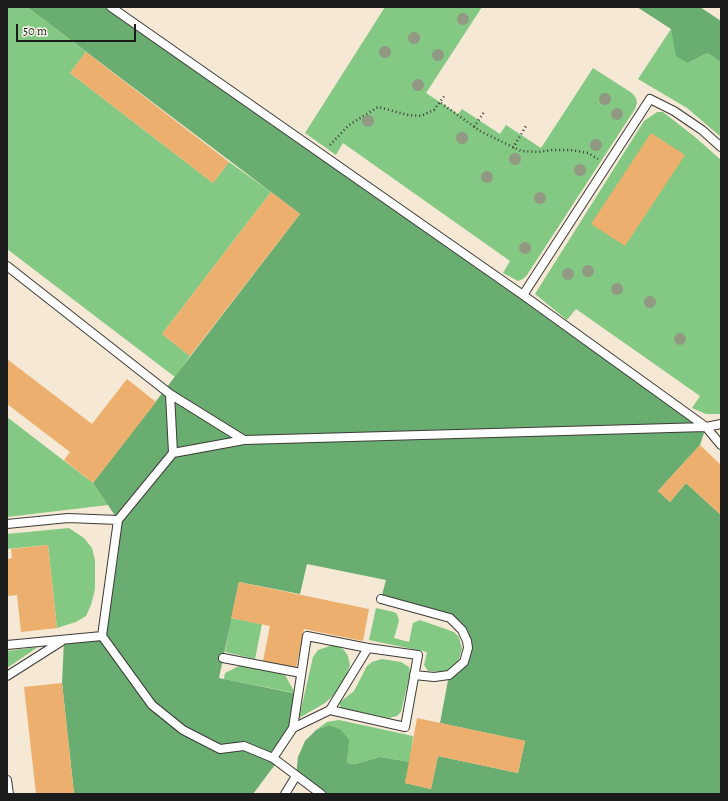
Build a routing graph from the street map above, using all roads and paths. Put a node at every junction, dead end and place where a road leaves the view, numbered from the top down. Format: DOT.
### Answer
graph roads {
  1 [pos="111,7"];
  2 [pos="445,95"];
  3 [pos="440,103"];
  4 [pos="484,112"];
  5 [pos="526,126"];
  6 [pos="474,127"];
  7 [pos="721,147"];
  8 [pos="513,148"];
  9 [pos="322,154"];
  10 [pos="607,165"];
  11 [pos="7,266"];
  12 [pos="523,295"];
  13 [pos="170,394"];
  14 [pos="721,424"];
  15 [pos="706,427"];
  16 [pos="244,440"];
  17 [pos="721,445"];
  18 [pos="173,453"];
  19 [pos="118,520"];
  20 [pos="7,524"];
  21 [pos="381,599"];
  22 [pos="102,636"];
  23 [pos="64,640"];
  24 [pos="7,646"];
  25 [pos="368,648"];
  26 [pos="223,658"];
  27 [pos="301,673"];
  28 [pos="414,675"];
  29 [pos="7,676"];
  30 [pos="330,710"];
  31 [pos="293,728"];
  32 [pos="273,758"];
  33 [pos="296,776"];
  34 [pos="7,780"];
  35 [pos="9,794"];
  36 [pos="284,794"];
  37 [pos="321,794"];
  1 -- 9 [label="lane"];
  2 -- 3 [label="path"];
  3 -- 6 [label="path"];
  3 -- 9 [label="path"];
  4 -- 6 [label="path"];
  5 -- 8 [label="path"];
  6 -- 8 [label="path"];
  7 -- 10 [label="lane"];
  8 -- 10 [label="path"];
  9 -- 12 [label="lane"];
  10 -- 12 [label="lane"];
  11 -- 13 [label="lane"];
  12 -- 15 [label="lane"];
  13 -- 16 [label="lane"];
  13 -- 18 [label="lane"];
  14 -- 15 [label="lane"];
  15 -- 16 [label="lane"];
  15 -- 17 [label="lane"];
  16 -- 18 [label="lane"];
  18 -- 19 [label="lane"];
  19 -- 20 [label="lane"];
  19 -- 22 [label="lane"];
  21 -- 28 [label="lane"];
  22 -- 23 [label="lane"];
  22 -- 32 [label="lane"];
  23 -- 24 [label="lane"];
  23 -- 29 [label="lane"];
  25 -- 27 [label="lane"];
  25 -- 28 [label="lane"];
  25 -- 30 [label="lane"];
  26 -- 27 [label="lane"];
  27 -- 31 [label="lane"];
  28 -- 30 [label="lane"];
  30 -- 31 [label="lane"];
  31 -- 32 [label="lane"];
  32 -- 33 [label="lane"];
  33 -- 36 [label="lane"];
  33 -- 37 [label="lane"];
  34 -- 35 [label="lane"];
}
